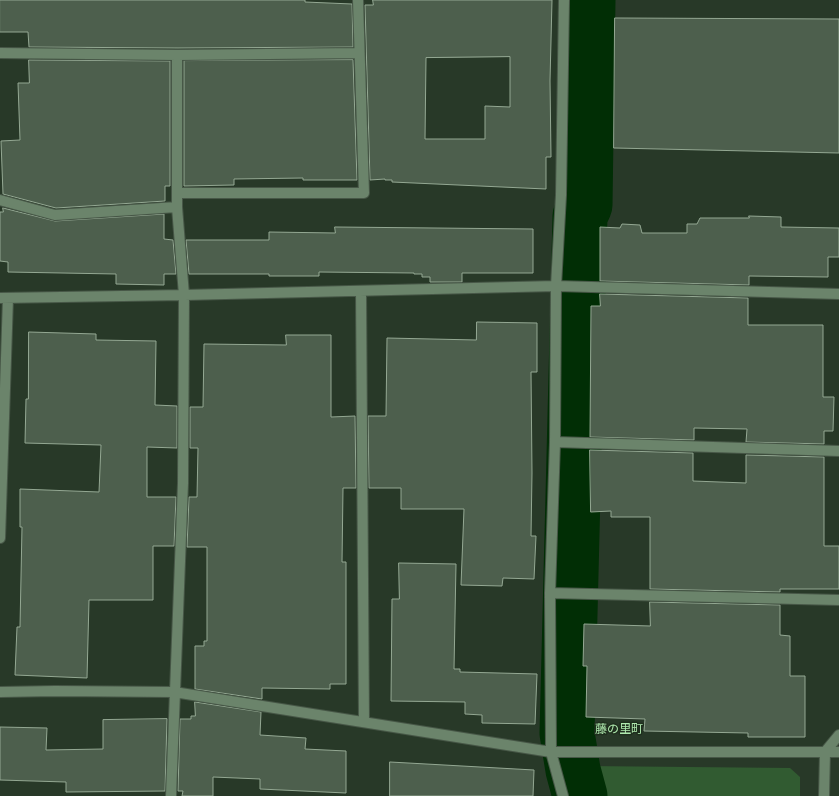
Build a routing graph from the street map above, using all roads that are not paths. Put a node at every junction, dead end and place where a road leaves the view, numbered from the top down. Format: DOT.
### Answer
graph roads {
  1 [pos="358,0"];
  2 [pos="564,0"];
  3 [pos="0,53"];
  4 [pos="359,53"];
  5 [pos="178,55"];
  6 [pos="177,193"];
  7 [pos="0,200"];
  8 [pos="177,206"];
  9 [pos="556,286"];
  10 [pos="361,291"];
  11 [pos="839,294"];
  12 [pos="184,295"];
  13 [pos="4,298"];
  14 [pos="559,442"];
  15 [pos="839,451"];
  16 [pos="0,538"];
  17 [pos="555,593"];
  18 [pos="839,600"];
  19 [pos="0,692"];
  20 [pos="174,692"];
  21 [pos="364,722"];
  22 [pos="839,735"];
  23 [pos="556,752"];
  24 [pos="825,752"];
  25 [pos="839,752"];
  26 [pos="171,796"];
  27 [pos="563,796"];
  28 [pos="824,796"];
  1 -- 4 [label="street"];
  2 -- 9 [label="street"];
  3 -- 5 [label="street"];
  4 -- 5 [label="street"];
  4 -- 6 [label="street"];
  5 -- 6 [label="street"];
  6 -- 8 [label="street"];
  7 -- 8 [label="street"];
  8 -- 12 [label="street"];
  9 -- 10 [label="street"];
  9 -- 11 [label="street"];
  9 -- 14 [label="street"];
  10 -- 12 [label="street"];
  10 -- 21 [label="street"];
  12 -- 13 [label="street"];
  12 -- 20 [label="street"];
  13 -- 16 [label="street"];
  14 -- 15 [label="street"];
  14 -- 17 [label="street"];
  17 -- 18 [label="street"];
  17 -- 23 [label="street"];
  19 -- 20 [label="street"];
  20 -- 21 [label="street"];
  20 -- 26 [label="street"];
  21 -- 23 [label="street"];
  22 -- 24 [label="street"];
  23 -- 24 [label="street"];
  23 -- 27 [label="street"];
  24 -- 25 [label="street"];
  24 -- 28 [label="street"];
}
